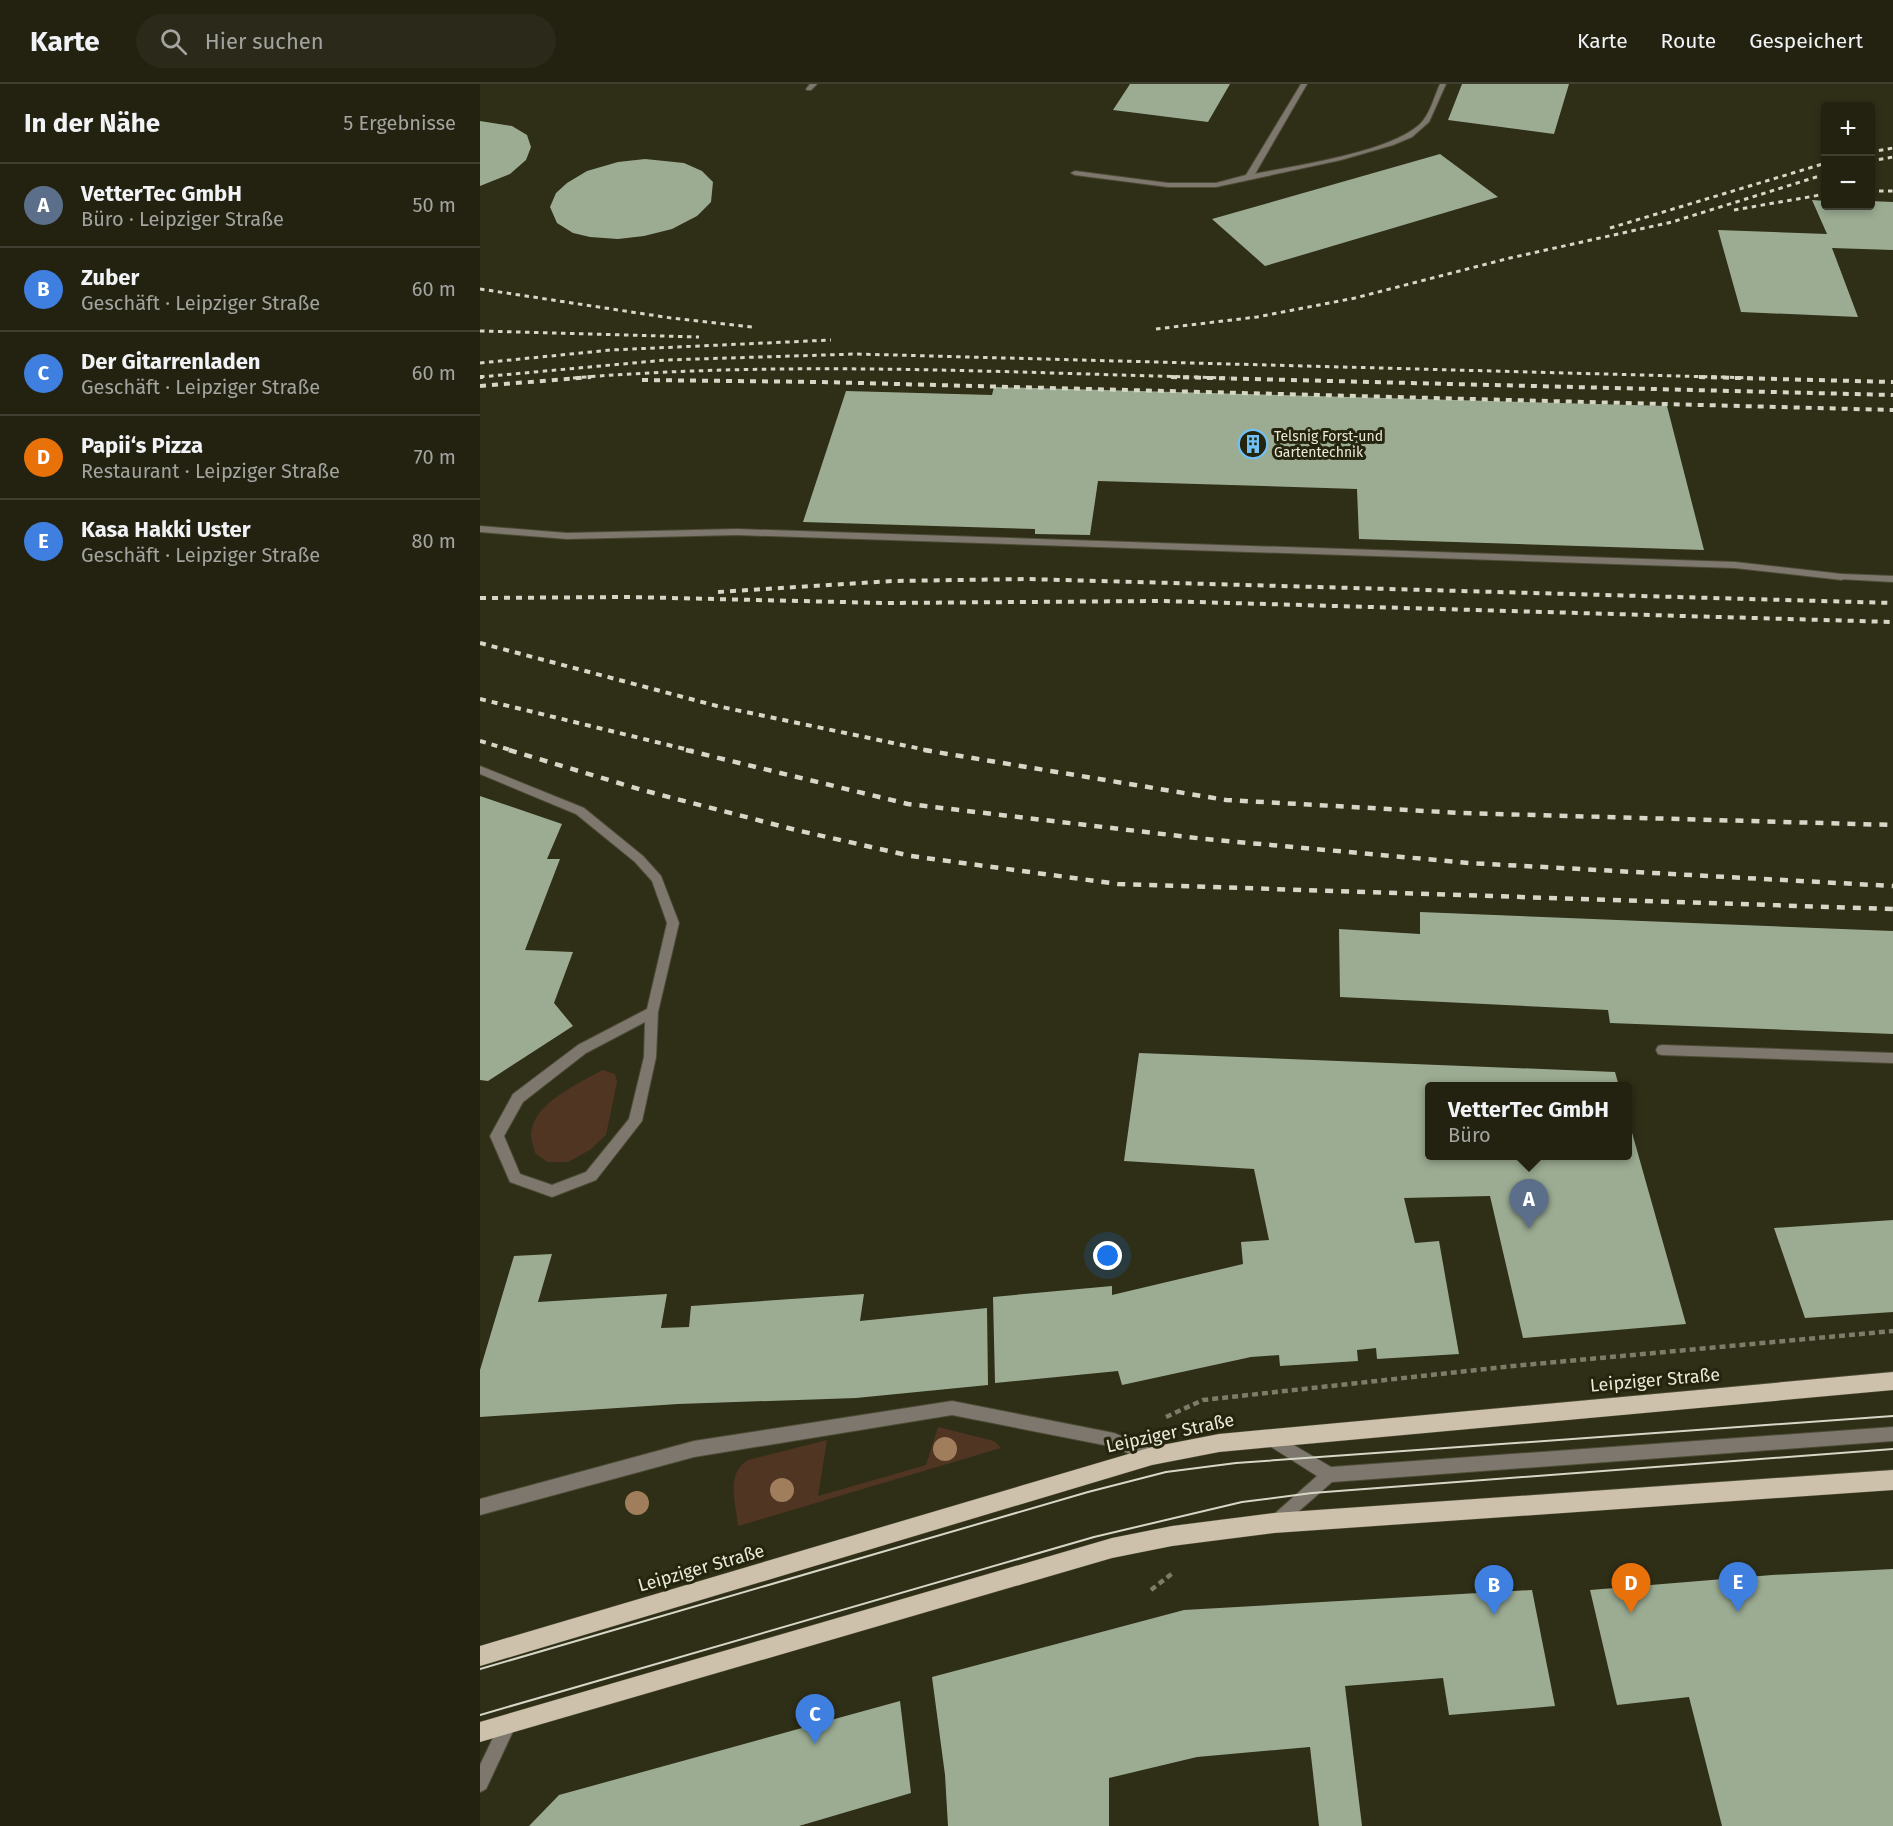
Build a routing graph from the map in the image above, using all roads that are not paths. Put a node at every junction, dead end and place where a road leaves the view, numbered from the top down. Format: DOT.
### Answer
graph roads {
  1 [pos="1304,84"];
  2 [pos="1443,84"];
  3 [pos="1075,173"];
  4 [pos="1249,177"];
  5 [pos="480,529"];
  6 [pos="1893,579"];
  7 [pos="480,770"];
  8 [pos="652,1012"];
  9 [pos="1662,1050"];
  10 [pos="1893,1058"];
  11 [pos="1893,1381"];
  12 [pos="1893,1434"];
  13 [pos="1269,1438"];
  14 [pos="1152,1456"];
  15 [pos="1329,1475"];
  16 [pos="1893,1480"];
  17 [pos="480,1507"];
  18 [pos="1274,1523"];
  19 [pos="480,1656"];
  20 [pos="508,1725"];
  21 [pos="480,1732"];
  22 [pos="480,1783"];
  1 -- 4 [label="street"];
  2 -- 4 [label="street"];
  3 -- 4 [label="street"];
  5 -- 6 [label="street"];
  7 -- 8 [label="street"];
  8 -- 8 [label="street"];
  9 -- 10 [label="street"];
  11 -- 13 [label="main road, Leipziger Straße"];
  12 -- 15 [label="street"];
  13 -- 14 [label="main road, Leipziger Straße"];
  13 -- 15 [label="street"];
  14 -- 17 [label="street"];
  14 -- 19 [label="main road, Leipziger Straße"];
  15 -- 18 [label="street"];
  16 -- 18 [label="main road"];
  18 -- 20 [label="main road"];
  20 -- 21 [label="main road"];
  20 -- 22 [label="street"];
}
